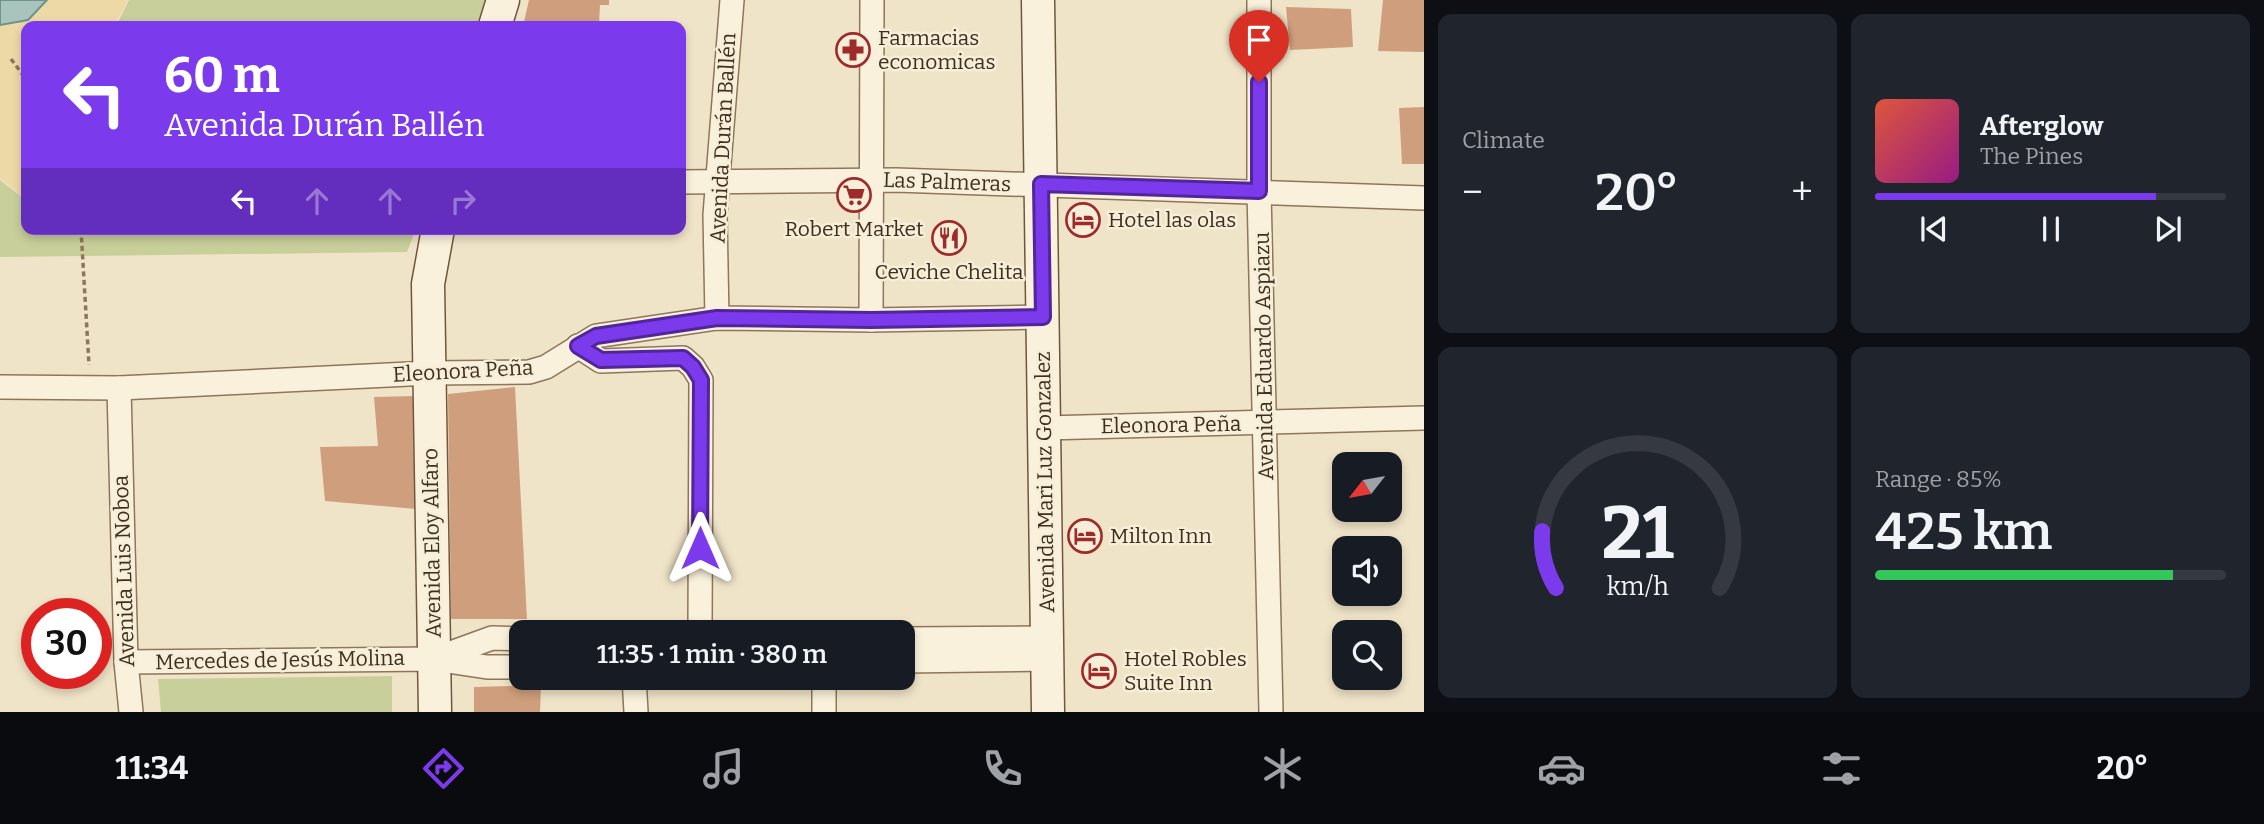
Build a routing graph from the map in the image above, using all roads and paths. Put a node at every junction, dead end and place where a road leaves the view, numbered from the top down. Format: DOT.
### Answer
graph roads {
  1 [pos="503,0"];
  2 [pos="732,0"];
  3 [pos="872,0"];
  4 [pos="1038,0"];
  5 [pos="1259,0"];
  6 [pos="497,21"];
  7 [pos="11,60"];
  8 [pos="21,73"];
  9 [pos="717,180"];
  10 [pos="872,180"];
  11 [pos="686,182"];
  12 [pos="1041,184"];
  13 [pos="1259,191"];
  14 [pos="1424,198"];
  15 [pos="81,235"];
  16 [pos="438,235"];
  17 [pos="1043,317"];
  18 [pos="717,318"];
  19 [pos="871,320"];
  20 [pos="578,346"];
  21 [pos="430,373"];
  22 [pos="0,387"];
  23 [pos="90,388"];
  24 [pos="119,388"];
  25 [pos="1424,418"];
  26 [pos="1266,423"];
  27 [pos="1045,428"];
  28 [pos="700,620"];
  29 [pos="509,639"];
  30 [pos="915,640"];
  31 [pos="1048,648"];
  32 [pos="434,659"];
  33 [pos="915,660"];
  34 [pos="126,662"];
  35 [pos="509,667"];
  36 [pos="635,690"];
  37 [pos="824,690"];
  38 [pos="131,712"];
  39 [pos="435,712"];
  40 [pos="636,712"];
  41 [pos="824,712"];
  42 [pos="1048,712"];
  43 [pos="1270,712"];
  1 -- 6 [label="main road"];
  2 -- 9 [label="street, Avenida Durán Ballén"];
  3 -- 10 [label="street"];
  4 -- 12 [label="main road, Avenida Mari Luz Gonzalez"];
  5 -- 13 [label="street, Avenida Eduardo Aspiazu"];
  7 -- 8 [label="path"];
  9 -- 10 [label="street, Las Palmeras"];
  9 -- 11 [label="street, Las Palmeras"];
  9 -- 18 [label="street, Avenida Durán Ballén"];
  10 -- 12 [label="street, Las Palmeras"];
  10 -- 19 [label="street"];
  12 -- 13 [label="street, Las Palmeras"];
  12 -- 17 [label="main road, Avenida Mari Luz Gonzalez"];
  13 -- 14 [label="street, Las Palmeras"];
  13 -- 26 [label="street, Avenida Eduardo Aspiazu"];
  15 -- 23 [label="path"];
  16 -- 21 [label="main road, Avenida Eloy Alfaro"];
  17 -- 19 [label="street, Eleonora Peña"];
  17 -- 27 [label="main road, Avenida Mari Luz Gonzalez"];
  18 -- 19 [label="street, Eleonora Peña"];
  18 -- 20 [label="street, Eleonora Peña"];
  20 -- 21 [label="street, Eleonora Peña"];
  20 -- 28 [label="street"];
  21 -- 24 [label="street, Eleonora Peña"];
  21 -- 32 [label="main road, Avenida Eloy Alfaro"];
  22 -- 23 [label="street, Eleonora Peña"];
  23 -- 24 [label="street, Eleonora Peña"];
  24 -- 34 [label="street, Avenida Luis Noboa"];
  25 -- 26 [label="street, Eleonora Peña"];
  26 -- 27 [label="street, Eleonora Peña"];
  26 -- 43 [label="street, Avenida Eduardo Aspiazu"];
  27 -- 31 [label="main road, Avenida Mari Luz Gonzalez"];
  29 -- 32 [label="street, Mercedes de Jesús Molina"];
  30 -- 31 [label="street"];
  31 -- 33 [label="street"];
  31 -- 42 [label="main road, Avenida Mari Luz Gonzalez"];
  32 -- 34 [label="street, Mercedes de Jesús Molina"];
  32 -- 35 [label="street, Mercedes de Jesús Molina"];
  32 -- 39 [label="main road, Avenida Eloy Alfaro"];
  34 -- 38 [label="street, Avenida Luis Noboa"];
  36 -- 40 [label="street"];
  37 -- 41 [label="street"];
}
